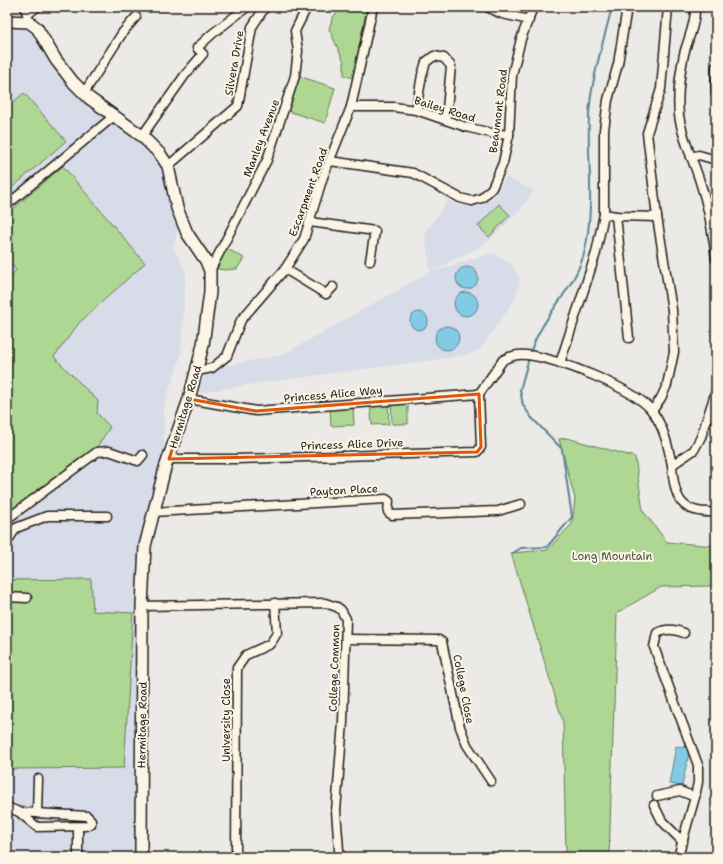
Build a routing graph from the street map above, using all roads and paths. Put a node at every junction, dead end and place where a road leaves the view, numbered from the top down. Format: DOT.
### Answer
graph roads {
  1 [pos="37,7"];
  2 [pos="247,7"];
  3 [pos="265,7"];
  4 [pos="308,7"];
  5 [pos="373,7"];
  6 [pos="488,7"];
  7 [pos="533,7"];
  8 [pos="627,7"];
  9 [pos="668,7"];
  10 [pos="696,7"];
  11 [pos="28,14"];
  12 [pos="136,17"];
  13 [pos="529,20"];
  14 [pos="7,21"];
  15 [pos="716,67"];
  16 [pos="84,93"];
  17 [pos="716,94"];
  18 [pos="351,107"];
  19 [pos="416,110"];
  20 [pos="114,116"];
  21 [pos="446,120"];
  22 [pos="509,135"];
  23 [pos="142,136"];
  24 [pos="691,157"];
  25 [pos="716,160"];
  26 [pos="330,161"];
  27 [pos="168,166"];
  28 [pos="7,205"];
  29 [pos="604,214"];
  30 [pos="616,216"];
  31 [pos="657,217"];
  32 [pos="310,222"];
  33 [pos="716,259"];
  34 [pos="370,261"];
  35 [pos="285,269"];
  36 [pos="210,271"];
  37 [pos="333,287"];
  38 [pos="629,338"];
  39 [pos="560,363"];
  40 [pos="197,370"];
  41 [pos="716,391"];
  42 [pos="479,394"];
  43 [pos="189,399"];
  44 [pos="652,411"];
  45 [pos="143,454"];
  46 [pos="169,459"];
  47 [pos="672,465"];
  48 [pos="522,504"];
  49 [pos="153,512"];
  50 [pos="716,512"];
  51 [pos="107,516"];
  52 [pos="7,519"];
  53 [pos="7,542"];
  54 [pos="7,597"];
  55 [pos="27,598"];
  56 [pos="275,603"];
  57 [pos="142,606"];
  58 [pos="684,634"];
  59 [pos="346,639"];
  60 [pos="38,779"];
  61 [pos="492,781"];
  62 [pos="657,796"];
  63 [pos="695,797"];
  64 [pos="654,805"];
  65 [pos="7,807"];
  66 [pos="19,812"];
  67 [pos="37,813"];
  68 [pos="78,827"];
  69 [pos="683,842"];
  70 [pos="78,857"];
  71 [pos="140,857"];
  72 [pos="236,857"];
  73 [pos="341,857"];
  74 [pos="678,857"];
  1 -- 11 [label="street"];
  2 -- 23 [label="street"];
  3 -- 27 [label="street, Silvera Drive"];
  4 -- 36 [label="street, Manley Avenue"];
  5 -- 18 [label="street, Escarpment Road"];
  6 -- 13 [label="street"];
  7 -- 13 [label="street, Beaumont Road"];
  8 -- 29 [label="street"];
  9 -- 31 [label="street"];
  10 -- 24 [label="street"];
  11 -- 14 [label="street"];
  11 -- 16 [label="street, Hermitage Road"];
  12 -- 16 [label="street"];
  13 -- 22 [label="street, Beaumont Road"];
  15 -- 17 [label="street"];
  16 -- 20 [label="street, Hermitage Road"];
  18 -- 19 [label="street, Bailey Road"];
  18 -- 26 [label="street, Escarpment Road"];
  19 -- 21 [label="street, Bailey Road"];
  19 -- 21 [label="street"];
  20 -- 23 [label="street, Hermitage Road"];
  20 -- 28 [label="street"];
  21 -- 22 [label="street, Bailey Road"];
  22 -- 26 [label="street, Beaumont Road"];
  23 -- 27 [label="street, Hermitage Road"];
  24 -- 25 [label="street"];
  24 -- 33 [label="street"];
  26 -- 32 [label="street, Escarpment Road"];
  27 -- 36 [label="street, Hermitage Road"];
  29 -- 30 [label="street"];
  29 -- 39 [label="street"];
  30 -- 31 [label="street"];
  30 -- 38 [label="street"];
  31 -- 44 [label="street"];
  32 -- 34 [label="street"];
  32 -- 35 [label="street, Escarpment Road"];
  35 -- 37 [label="street"];
  35 -- 40 [label="street, Escarpment Road"];
  36 -- 40 [label="street, Hermitage Road"];
  39 -- 42 [label="street"];
  39 -- 44 [label="street"];
  40 -- 43 [label="street, Hermitage Road"];
  41 -- 47 [label="street"];
  42 -- 43 [label="street, Princess Alice Way"];
  42 -- 46 [label="street, Princess Alice Drive"];
  43 -- 46 [label="street, Hermitage Road"];
  44 -- 47 [label="street"];
  45 -- 52 [label="street"];
  46 -- 49 [label="street, Hermitage Road"];
  47 -- 50 [label="street"];
  48 -- 49 [label="street, Payton Place"];
  49 -- 57 [label="street, Hermitage Road"];
  51 -- 53 [label="street"];
  54 -- 55 [label="street"];
  56 -- 57 [label="street, College Common"];
  56 -- 59 [label="street, College Common"];
  56 -- 72 [label="street, University Close"];
  57 -- 71 [label="street, Hermitage Road"];
  58 -- 63 [label="street"];
  59 -- 61 [label="street, College Close"];
  59 -- 73 [label="street, College Common"];
  60 -- 67 [label="street"];
  62 -- 63 [label="street"];
  63 -- 69 [label="street"];
  64 -- 69 [label="street"];
  65 -- 66 [label="street"];
  66 -- 67 [label="street"];
  66 -- 68 [label="street"];
  67 -- 68 [label="street"];
  68 -- 70 [label="street"];
  69 -- 74 [label="street"];
}
